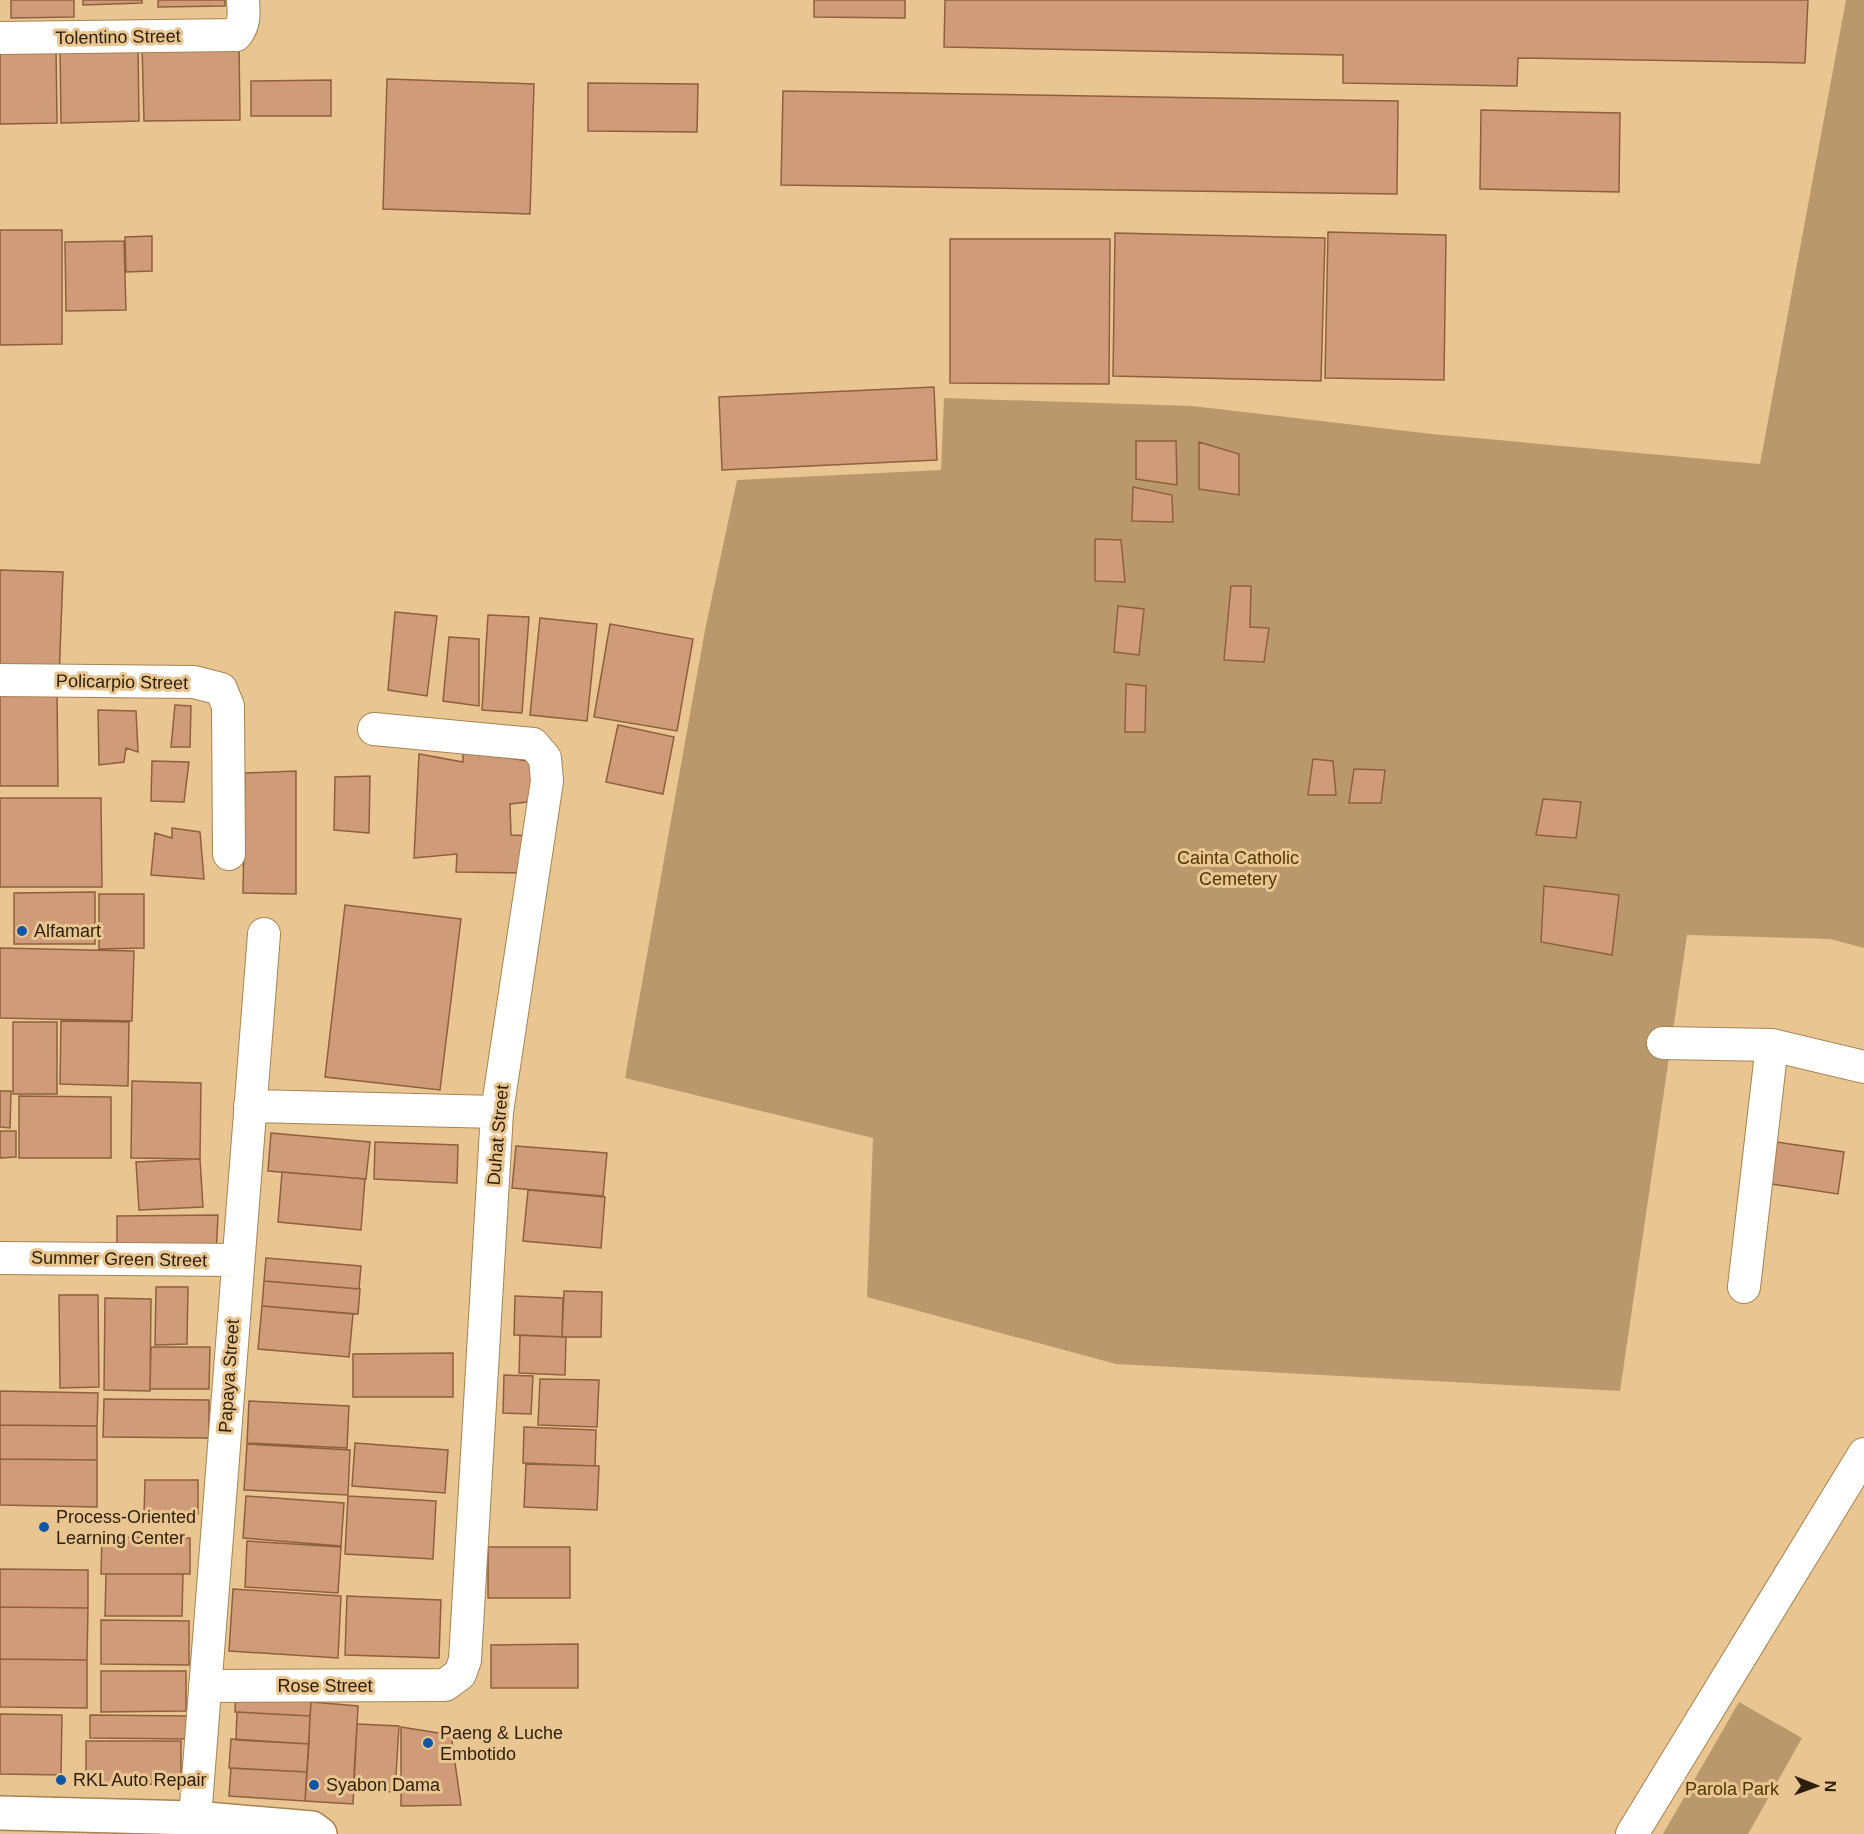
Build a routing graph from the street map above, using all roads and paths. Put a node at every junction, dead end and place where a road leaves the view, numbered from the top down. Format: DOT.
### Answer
graph roads {
  1 [pos="243,0"];
  2 [pos="0,38"];
  3 [pos="0,680"];
  4 [pos="374,729"];
  5 [pos="230,854"];
  6 [pos="264,934"];
  7 [pos="1663,1043"];
  8 [pos="1772,1045"];
  9 [pos="1864,1066"];
  10 [pos="250,1106"];
  11 [pos="497,1112"];
  12 [pos="0,1258"];
  13 [pos="238,1260"];
  14 [pos="1744,1287"];
  15 [pos="1864,1454"];
  16 [pos="445,1685"];
  17 [pos="205,1686"];
  18 [pos="0,1813"];
  19 [pos="195,1818"];
  20 [pos="320,1834"];
  21 [pos="1632,1834"];
  1 -- 2 [label="street, Tolentino Street"];
  3 -- 5 [label="street, Policarpio Street"];
  4 -- 11 [label="street, Duhat Street"];
  6 -- 10 [label="street, Papaya Street"];
  7 -- 8 [label="street"];
  8 -- 9 [label="street"];
  8 -- 14 [label="street"];
  10 -- 11 [label="street"];
  10 -- 13 [label="street, Papaya Street"];
  11 -- 16 [label="street, Duhat Street"];
  12 -- 13 [label="street, Summer Green Street"];
  13 -- 17 [label="street, Papaya Street"];
  15 -- 21 [label="street"];
  16 -- 17 [label="street, Rose Street"];
  17 -- 19 [label="street, Papaya Street"];
  18 -- 19 [label="street"];
  19 -- 20 [label="street"];
}
